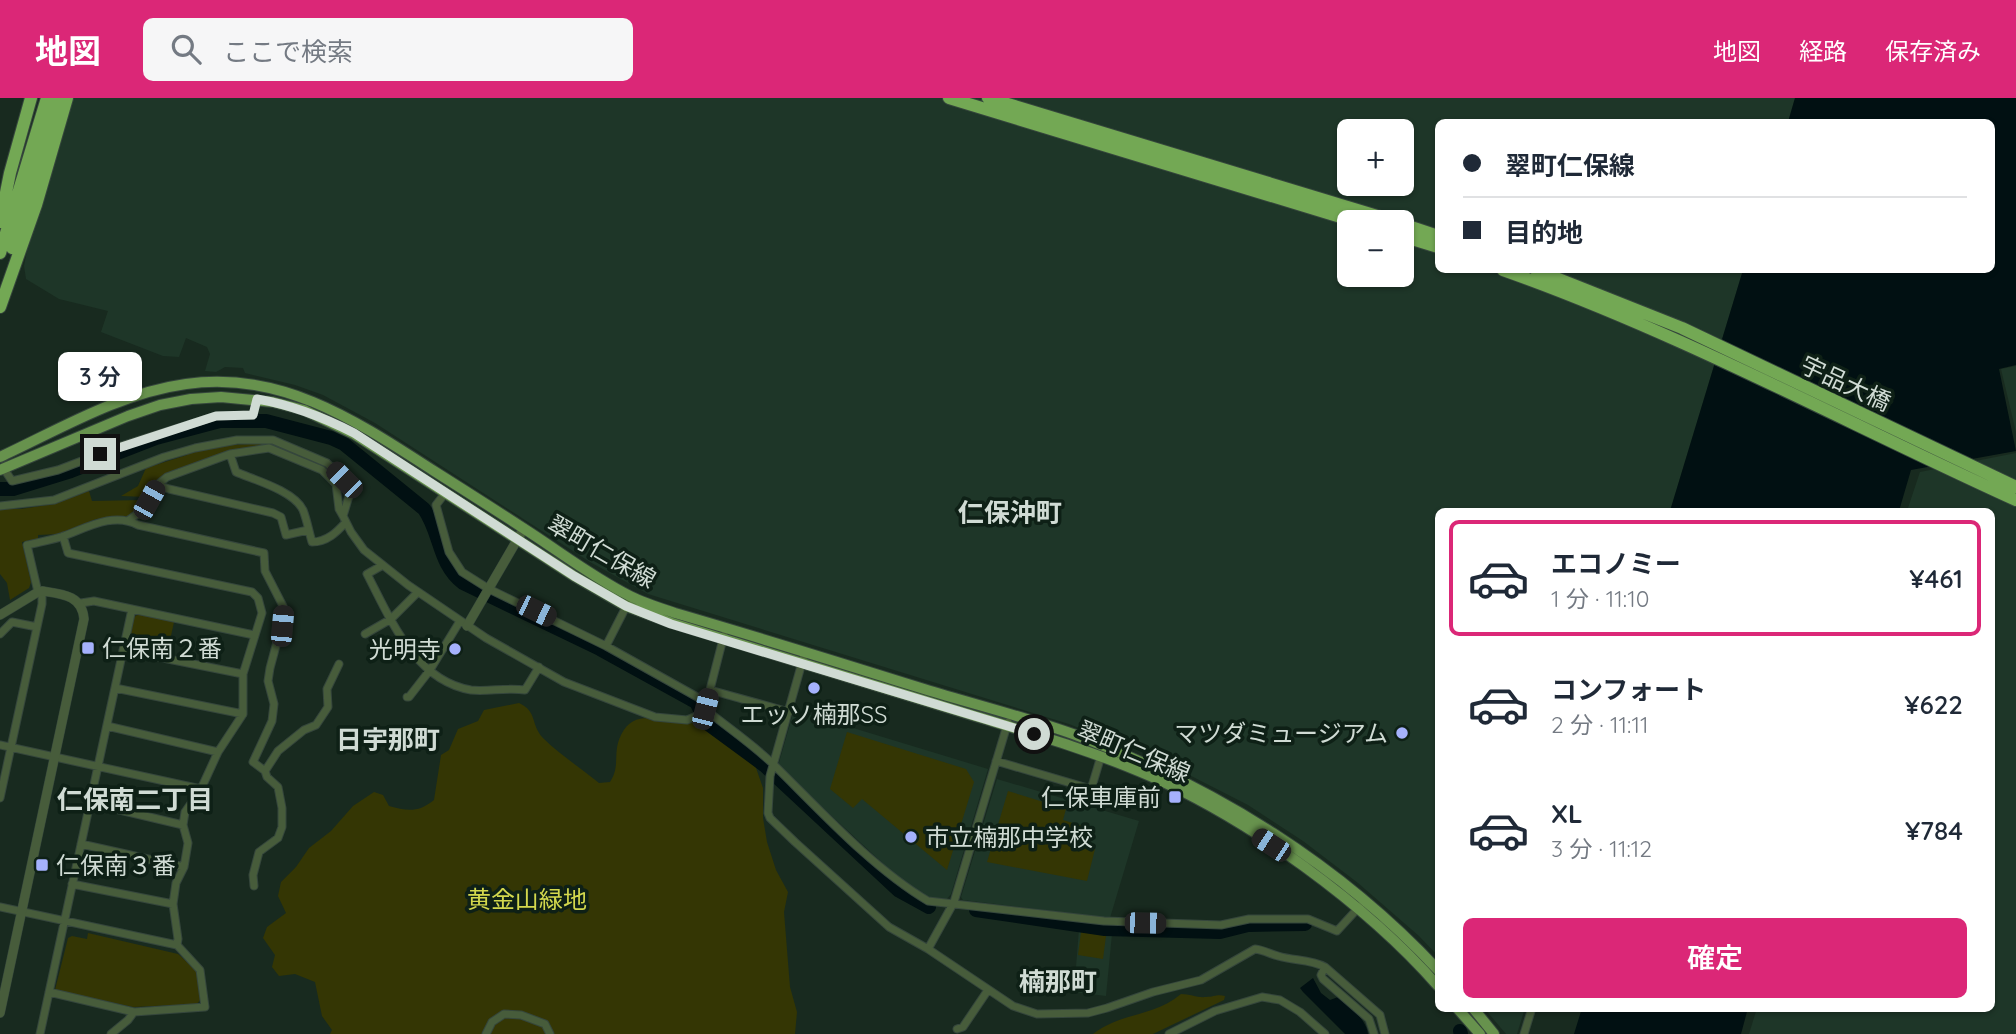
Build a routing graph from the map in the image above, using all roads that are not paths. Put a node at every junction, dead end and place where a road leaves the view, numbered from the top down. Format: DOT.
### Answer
graph roads {
  1 [pos="47,98"];
  2 [pos="58,98"];
  3 [pos="67,98"];
  4 [pos="949,98"];
  5 [pos="988,98"];
  6 [pos="31,101"];
  7 [pos="1357,210"];
  8 [pos="1337,216"];
  9 [pos="10,221"];
  10 [pos="1414,228"];
  11 [pos="1435,235"];
  12 [pos="1414,240"];
  13 [pos="1435,246"];
  14 [pos="0,253"];
  15 [pos="1511,273"];
  16 [pos="1544,273"];
  17 [pos="0,287"];
  18 [pos="0,307"];
  19 [pos="257,399"];
  20 [pos="230,454"];
  21 [pos="0,457"];
  22 [pos="2,470"];
  23 [pos="1989,481"];
  24 [pos="157,485"];
  25 [pos="2016,487"];
  26 [pos="446,492"];
  27 [pos="2016,500"];
  28 [pos="0,506"];
  29 [pos="345,519"];
  30 [pos="129,520"];
  31 [pos="308,530"];
  32 [pos="521,533"];
  33 [pos="63,536"];
  34 [pos="383,565"];
  35 [pos="40,591"];
  36 [pos="418,592"];
  37 [pos="487,592"];
  38 [pos="629,601"];
  39 [pos="81,603"];
  40 [pos="132,609"];
  41 [pos="0,615"];
  42 [pos="391,619"];
  43 [pos="464,624"];
  44 [pos="37,627"];
  45 [pos="724,633"];
  46 [pos="0,634"];
  47 [pos="365,634"];
  48 [pos="254,635"];
  49 [pos="606,646"];
  50 [pos="123,650"];
  51 [pos="804,657"];
  52 [pos="339,664"];
  53 [pos="539,667"];
  54 [pos="430,670"];
  55 [pos="243,674"];
  56 [pos="115,688"];
  57 [pos="710,690"];
  58 [pos="407,697"];
  59 [pos="703,711"];
  60 [pos="789,712"];
  61 [pos="243,715"];
  62 [pos="1008,720"];
  63 [pos="107,726"];
  64 [pos="0,745"];
  65 [pos="11,747"];
  66 [pos="218,752"];
  67 [pos="55,757"];
  68 [pos="1101,757"];
  69 [pos="996,761"];
  70 [pos="98,765"];
  71 [pos="772,769"];
  72 [pos="265,771"];
  73 [pos="201,789"];
  74 [pos="1091,789"];
  75 [pos="0,798"];
  76 [pos="90,803"];
  77 [pos="1087,803"];
  78 [pos="183,825"];
  79 [pos="1250,825"];
  80 [pos="81,844"];
  81 [pos="184,867"];
  82 [pos="72,884"];
  83 [pos="254,886"];
  84 [pos="954,902"];
  85 [pos="173,904"];
  86 [pos="1361,904"];
  87 [pos="0,907"];
  88 [pos="21,912"];
  89 [pos="64,921"];
  90 [pos="177,945"];
  91 [pos="929,949"];
  92 [pos="1325,967"];
  93 [pos="1435,967"];
  94 [pos="1435,983"];
  95 [pos="988,990"];
  96 [pos="49,992"];
  97 [pos="134,1012"];
  98 [pos="1531,1012"];
  99 [pos="0,1013"];
  100 [pos="1475,1016"];
  101 [pos="957,1030"];
  102 [pos="40,1034"];
  103 [pos="111,1034"];
  104 [pos="486,1034"];
  105 [pos="550,1034"];
  106 [pos="1169,1034"];
  107 [pos="1325,1034"];
  108 [pos="1374,1034"];
  109 [pos="1385,1034"];
  110 [pos="1480,1034"];
  111 [pos="1494,1034"];
  112 [pos="1524,1034"];
  1 -- 9 [label="highway"];
  2 -- 9 [label="highway"];
  3 -- 18 [label="highway"];
  4 -- 8 [label="highway"];
  5 -- 7 [label="highway"];
  6 -- 9 [label="highway"];
  9 -- 14 [label="highway"];
  9 -- 17 [label="highway"];
  10 -- 11 [label="highway"];
  12 -- 13 [label="highway"];
  15 -- 23 [label="highway, 宇品大橋"];
  16 -- 23 [label="highway, 宇品大橋"];
  19 -- 22 [label="main road, 翠町仁保線"];
  19 -- 22 [label="street"];
  19 -- 26 [label="main road, 翠町仁保線"];
  20 -- 24 [label="street"];
  20 -- 29 [label="street"];
  20 -- 31 [label="street"];
  21 -- 32 [label="main road, 翠町仁保線"];
  23 -- 25 [label="highway"];
  23 -- 27 [label="highway"];
  24 -- 30 [label="street"];
  24 -- 31 [label="street"];
  26 -- 32 [label="main road, 翠町仁保線"];
  26 -- 37 [label="street"];
  28 -- 29 [label="street"];
  29 -- 31 [label="street"];
  29 -- 34 [label="street"];
  30 -- 33 [label="street"];
  30 -- 72 [label="street"];
  32 -- 37 [label="street"];
  32 -- 38 [label="main road, 翠町仁保線"];
  33 -- 35 [label="street"];
  33 -- 48 [label="street"];
  34 -- 36 [label="street"];
  34 -- 42 [label="street"];
  35 -- 39 [label="street"];
  35 -- 41 [label="street"];
  35 -- 44 [label="street"];
  36 -- 42 [label="street"];
  36 -- 43 [label="street"];
  37 -- 43 [label="street"];
  37 -- 49 [label="street"];
  38 -- 45 [label="main road, 翠町仁保線"];
  38 -- 49 [label="street"];
  39 -- 40 [label="street"];
  39 -- 67 [label="street"];
  40 -- 48 [label="street"];
  40 -- 50 [label="street"];
  42 -- 47 [label="street"];
  42 -- 54 [label="street"];
  43 -- 53 [label="street"];
  43 -- 54 [label="street"];
  44 -- 46 [label="street"];
  44 -- 65 [label="street"];
  45 -- 51 [label="main road, 翠町仁保線"];
  45 -- 57 [label="street"];
  48 -- 55 [label="street"];
  49 -- 59 [label="street"];
  50 -- 55 [label="street"];
  50 -- 56 [label="street"];
  51 -- 60 [label="street"];
  51 -- 62 [label="main road, 翠町仁保線"];
  52 -- 72 [label="street"];
  53 -- 54 [label="street"];
  53 -- 59 [label="street"];
  54 -- 58 [label="street"];
  55 -- 61 [label="street"];
  56 -- 61 [label="street"];
  56 -- 63 [label="street"];
  57 -- 59 [label="street"];
  57 -- 60 [label="street"];
  59 -- 71 [label="street"];
  60 -- 71 [label="street"];
  61 -- 66 [label="street"];
  62 -- 68 [label="main road, 翠町仁保線"];
  62 -- 69 [label="street"];
  62 -- 79 [label="main road, 翠町仁保線"];
  63 -- 66 [label="street"];
  63 -- 70 [label="street"];
  64 -- 65 [label="street"];
  65 -- 67 [label="street"];
  65 -- 75 [label="street"];
  66 -- 73 [label="street"];
  67 -- 70 [label="street"];
  67 -- 88 [label="street"];
  68 -- 74 [label="street"];
  68 -- 79 [label="main road, 翠町仁保線"];
  69 -- 74 [label="street"];
  69 -- 84 [label="street"];
  70 -- 73 [label="street"];
  70 -- 76 [label="street"];
  71 -- 84 [label="street"];
  71 -- 91 [label="street"];
  72 -- 83 [label="street"];
  73 -- 78 [label="street"];
  74 -- 77 [label="street"];
  76 -- 78 [label="street"];
  76 -- 80 [label="street"];
  78 -- 81 [label="street"];
  79 -- 86 [label="main road, 翠町仁保線"];
  80 -- 81 [label="street"];
  80 -- 82 [label="street"];
  81 -- 85 [label="street"];
  82 -- 85 [label="street"];
  82 -- 89 [label="street"];
  84 -- 86 [label="street"];
  84 -- 91 [label="street"];
  85 -- 90 [label="street"];
  86 -- 93 [label="main road, 翠町仁保線"];
  86 -- 94 [label="main road, 翠町仁保線"];
  87 -- 88 [label="street"];
  88 -- 89 [label="street"];
  88 -- 99 [label="street"];
  89 -- 90 [label="street"];
  89 -- 96 [label="street"];
  90 -- 97 [label="street"];
  91 -- 95 [label="street"];
  92 -- 95 [label="street"];
  92 -- 108 [label="street"];
  92 -- 109 [label="street"];
  95 -- 101 [label="street"];
  96 -- 97 [label="street"];
  96 -- 102 [label="street"];
  97 -- 103 [label="street"];
  98 -- 112 [label="street"];
  100 -- 110 [label="main road"];
  100 -- 111 [label="main road"];
  104 -- 105 [label="street"];
  106 -- 107 [label="street"];
}
